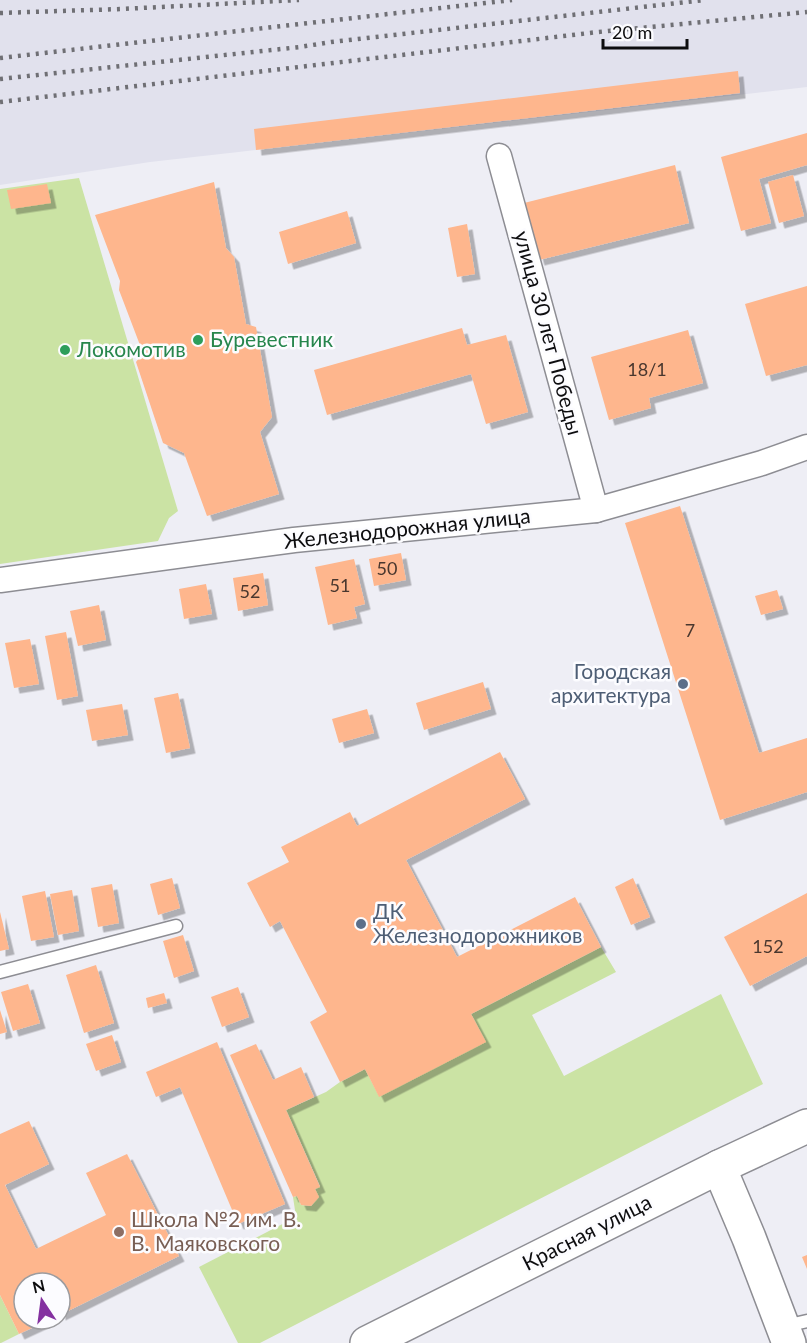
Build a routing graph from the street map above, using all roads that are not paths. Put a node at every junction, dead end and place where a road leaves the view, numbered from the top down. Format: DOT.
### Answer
graph roads {
  1 [pos="499,156"];
  2 [pos="807,447"];
  3 [pos="596,510"];
  4 [pos="0,580"];
  5 [pos="176,926"];
  6 [pos="0,972"];
  7 [pos="807,1126"];
  8 [pos="719,1167"];
  9 [pos="793,1330"];
  10 [pos="368,1343"];
  1 -- 3 [label="street, улица 30 лет Победы"];
  2 -- 3 [label="street, Железнодорожная улица"];
  3 -- 4 [label="street, Железнодорожная улица"];
  5 -- 6 [label="lane"];
  7 -- 8 [label="main road, Красная улица"];
  8 -- 9 [label="main road"];
  8 -- 10 [label="main road, Красная улица"];
}
